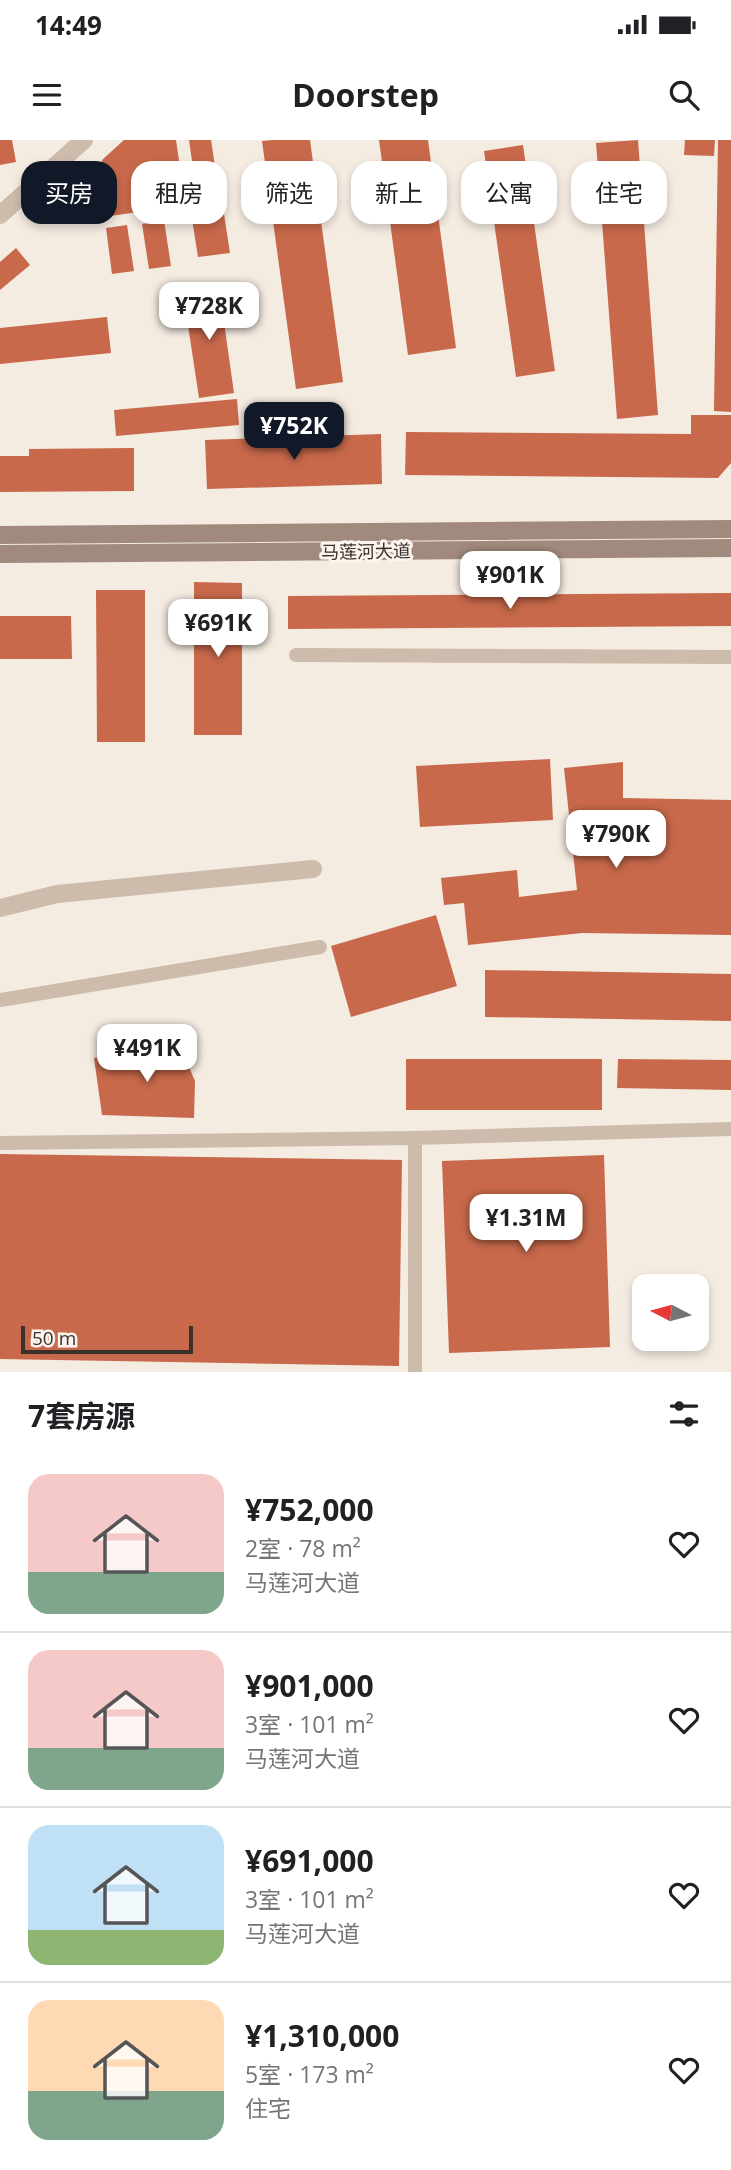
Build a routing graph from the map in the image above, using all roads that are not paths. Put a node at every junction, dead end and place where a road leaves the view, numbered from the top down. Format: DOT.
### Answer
graph roads {
  1 [pos="84,140"];
  2 [pos="0,215"];
  3 [pos="731,529"];
  4 [pos="0,535"];
  5 [pos="731,548"];
  6 [pos="0,554"];
  7 [pos="296,655"];
  8 [pos="731,657"];
  9 [pos="313,869"];
  10 [pos="0,908"];
  11 [pos="320,947"];
  12 [pos="0,1000"];
  13 [pos="731,1129"];
  14 [pos="415,1138"];
  15 [pos="0,1143"];
  16 [pos="415,1372"];
  1 -- 2 [label="street"];
  3 -- 4 [label="street, 马莲河大道"];
  5 -- 6 [label="street, 马莲河大道"];
  7 -- 8 [label="lane"];
  9 -- 10 [label="street"];
  11 -- 12 [label="lane"];
  13 -- 14 [label="lane"];
  14 -- 15 [label="lane"];
  14 -- 16 [label="lane"];
}
